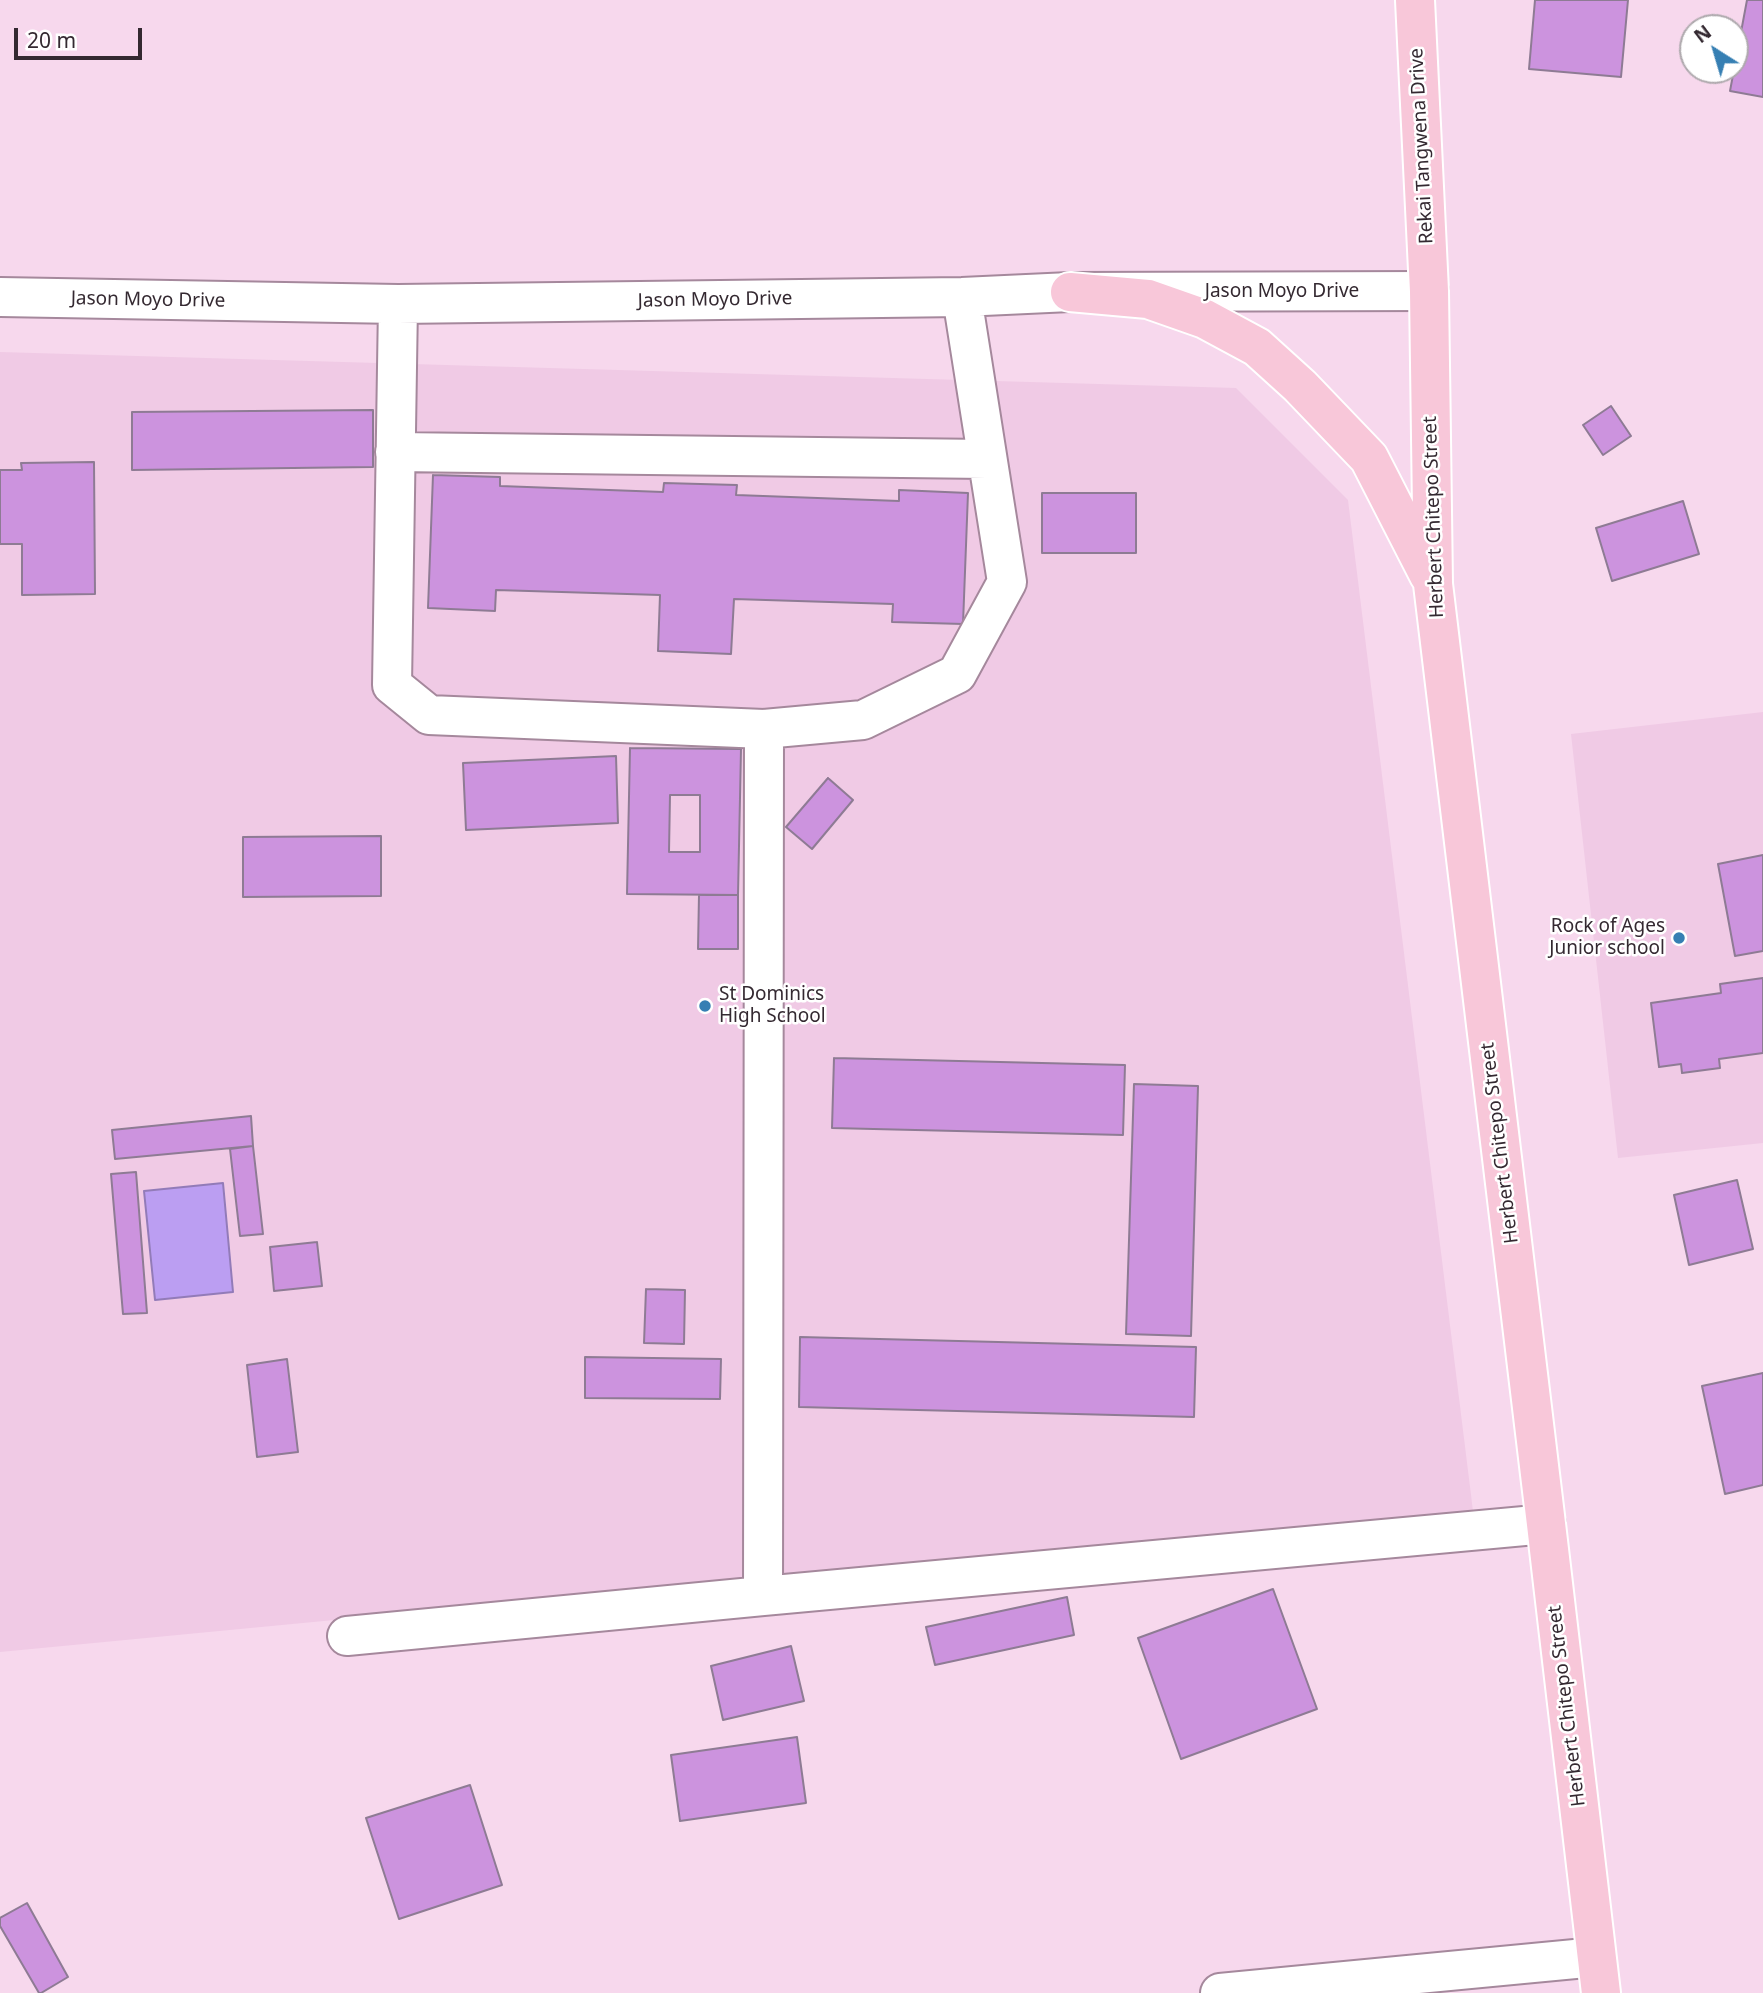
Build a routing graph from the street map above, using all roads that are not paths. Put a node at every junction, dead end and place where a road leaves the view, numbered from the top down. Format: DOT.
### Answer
graph roads {
  1 [pos="1415,0"];
  2 [pos="1070,292"];
  3 [pos="1429,292"];
  4 [pos="0,297"];
  5 [pos="962,297"];
  6 [pos="398,304"];
  7 [pos="395,452"];
  8 [pos="987,459"];
  9 [pos="1433,584"];
  10 [pos="764,729"];
  11 [pos="1546,1524"];
  12 [pos="763,1596"];
  13 [pos="347,1636"];
  14 [pos="1598,1975"];
  15 [pos="1220,1993"];
  1 -- 3 [label="main road, Rekai Tangwena Drive"];
  2 -- 3 [label="street, Jason Moyo Drive"];
  2 -- 5 [label="street, Jason Moyo Drive"];
  2 -- 9 [label="main road"];
  3 -- 9 [label="main road, Herbert Chitepo Street"];
  4 -- 6 [label="street, Jason Moyo Drive"];
  5 -- 6 [label="street, Jason Moyo Drive"];
  5 -- 8 [label="street"];
  6 -- 7 [label="street"];
  7 -- 8 [label="street"];
  7 -- 10 [label="street"];
  8 -- 10 [label="street"];
  9 -- 11 [label="main road, Herbert Chitepo Street"];
  10 -- 12 [label="street"];
  11 -- 12 [label="street"];
  11 -- 14 [label="main road, Herbert Chitepo Street"];
  12 -- 13 [label="street"];
  14 -- 15 [label="street"];
}
